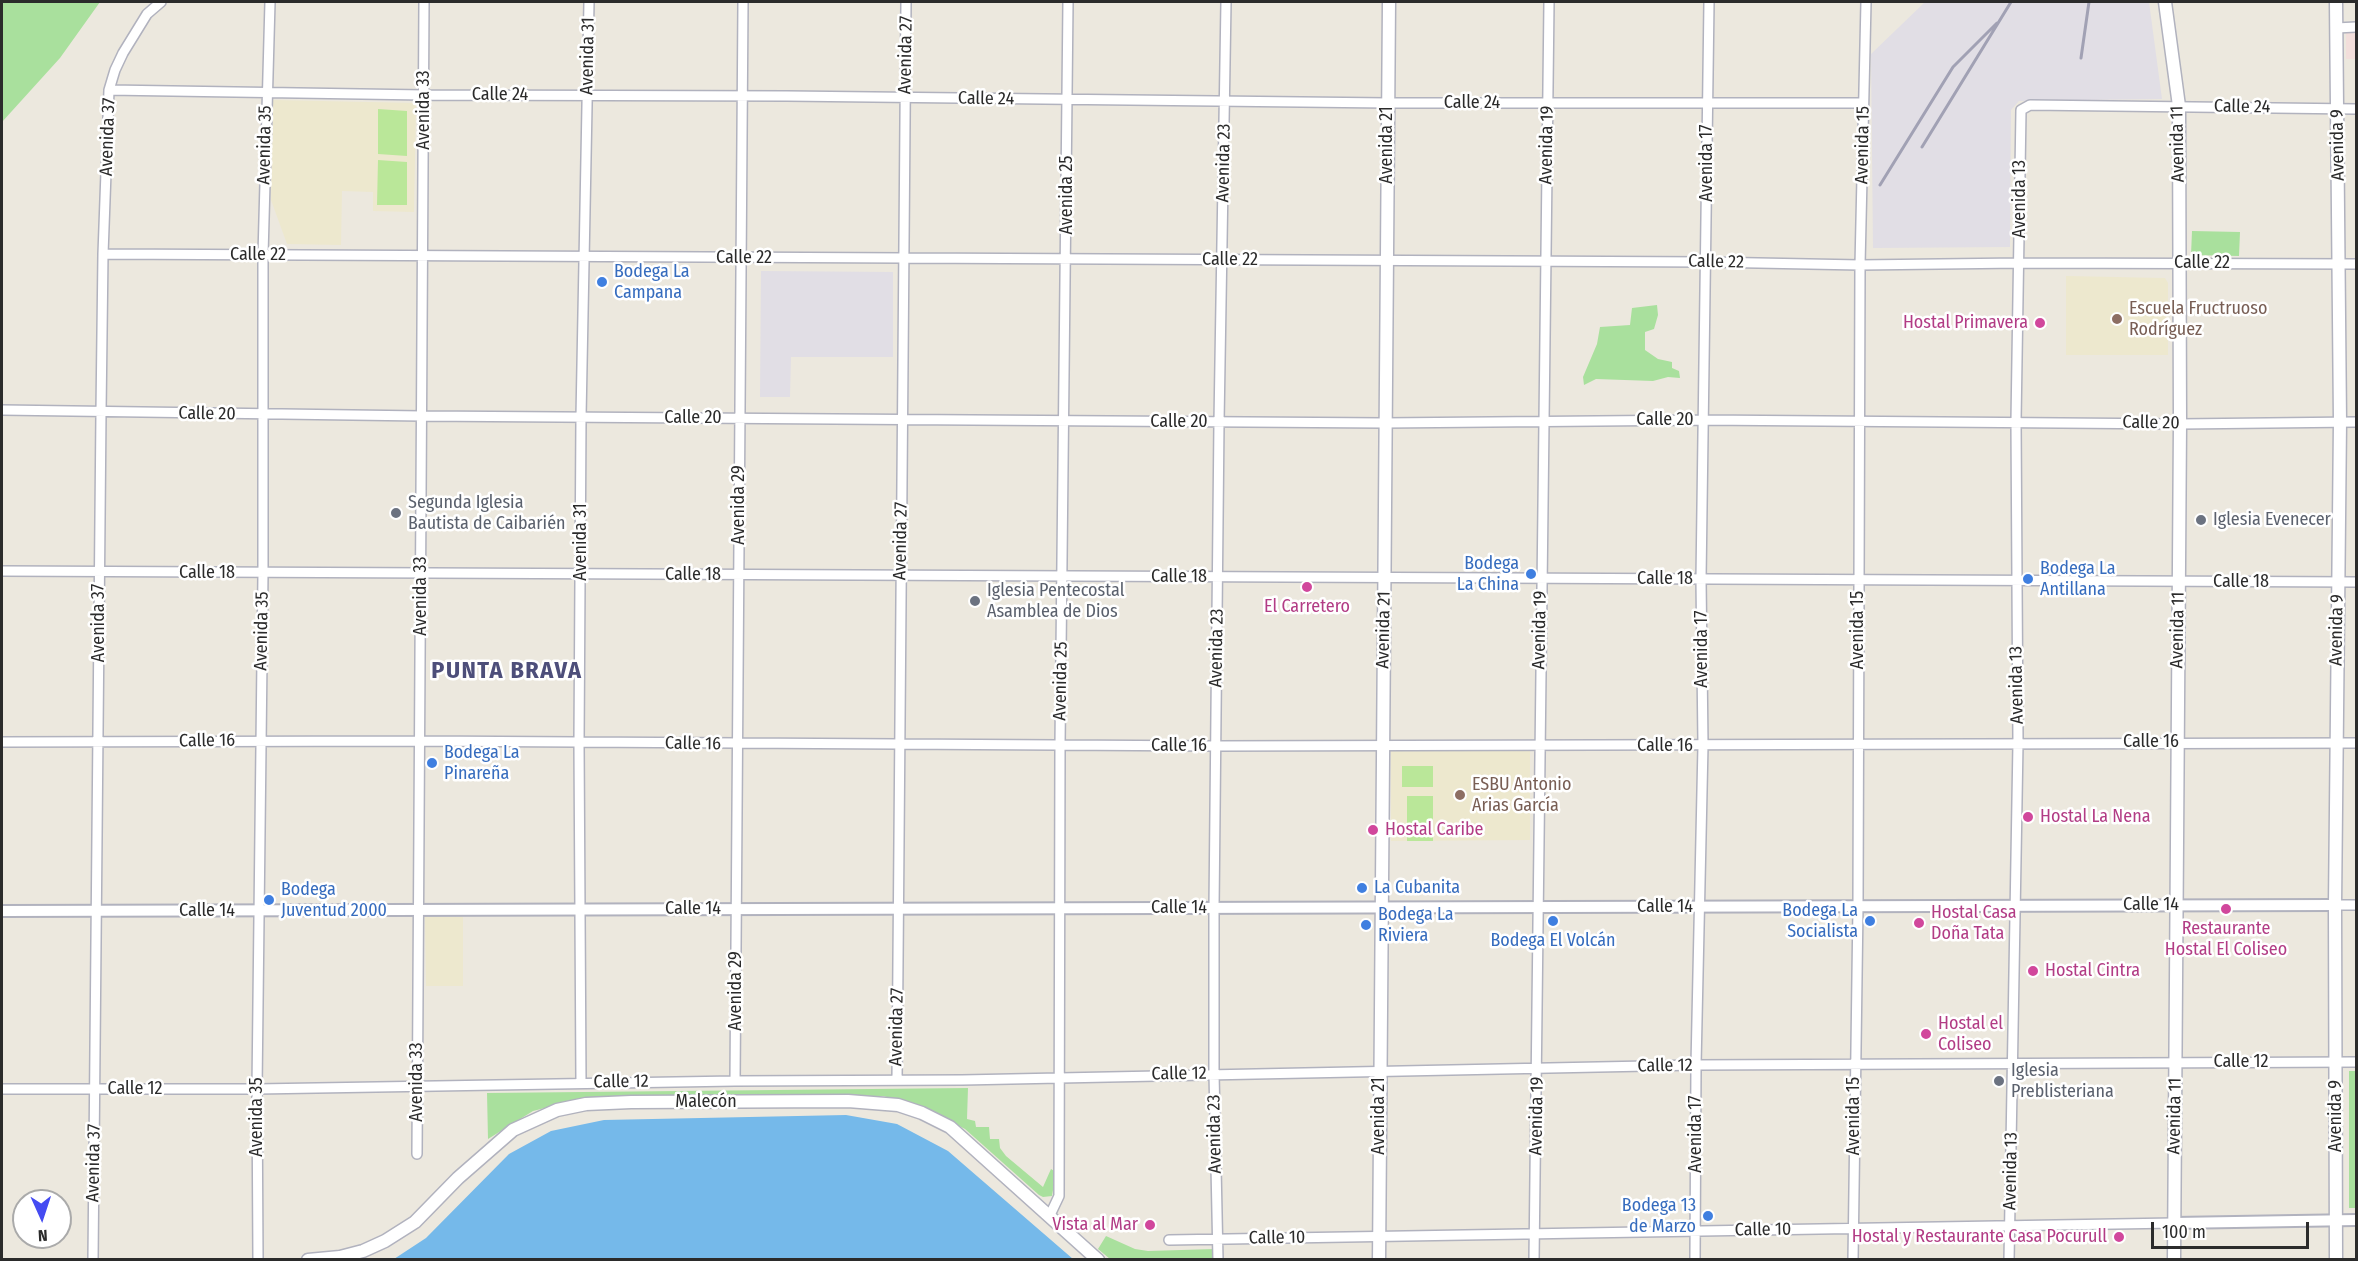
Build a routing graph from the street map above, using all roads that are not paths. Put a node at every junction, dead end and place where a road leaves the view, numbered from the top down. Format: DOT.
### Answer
graph roads {
  1 [pos="161,2"];
  2 [pos="270,2"];
  3 [pos="424,2"];
  4 [pos="589,2"];
  5 [pos="743,2"];
  6 [pos="906,2"];
  7 [pos="1068,2"];
  8 [pos="1226,2"];
  9 [pos="1389,2"];
  10 [pos="1549,2"];
  11 [pos="1709,2"];
  12 [pos="1866,2"];
  13 [pos="2165,2"];
  14 [pos="2336,2"];
  15 [pos="2356,27"];
  16 [pos="2336,28"];
  17 [pos="109,90"];
  18 [pos="266,93"];
  19 [pos="424,95"];
  20 [pos="587,96"];
  21 [pos="742,96"];
  22 [pos="905,97"];
  23 [pos="1067,100"];
  24 [pos="1225,101"];
  25 [pos="1707,102"];
  26 [pos="1387,103"];
  27 [pos="1548,103"];
  28 [pos="1863,103"];
  29 [pos="2179,106"];
  30 [pos="2337,108"];
  31 [pos="2356,109"];
  32 [pos="2021,110"];
  33 [pos="103,254"];
  34 [pos="263,255"];
  35 [pos="423,256"];
  36 [pos="583,257"];
  37 [pos="741,258"];
  38 [pos="904,258"];
  39 [pos="1066,259"];
  40 [pos="1222,260"];
  41 [pos="1387,261"];
  42 [pos="1545,262"];
  43 [pos="1707,262"];
  44 [pos="2020,263"];
  45 [pos="2178,263"];
  46 [pos="2339,264"];
  47 [pos="2356,264"];
  48 [pos="1860,265"];
  49 [pos="2,410"];
  50 [pos="101,412"];
  51 [pos="263,414"];
  52 [pos="422,416"];
  53 [pos="581,417"];
  54 [pos="740,418"];
  55 [pos="902,420"];
  56 [pos="1703,420"];
  57 [pos="1064,421"];
  58 [pos="1544,421"];
  59 [pos="1859,421"];
  60 [pos="1219,422"];
  61 [pos="2016,422"];
  62 [pos="2340,422"];
  63 [pos="2356,422"];
  64 [pos="1384,423"];
  65 [pos="2180,424"];
  66 [pos="2,571"];
  67 [pos="100,572"];
  68 [pos="263,573"];
  69 [pos="421,574"];
  70 [pos="581,574"];
  71 [pos="739,575"];
  72 [pos="901,576"];
  73 [pos="1063,577"];
  74 [pos="1218,577"];
  75 [pos="1384,578"];
  76 [pos="1541,579"];
  77 [pos="1701,579"];
  78 [pos="1858,580"];
  79 [pos="2016,581"];
  80 [pos="2179,582"];
  81 [pos="2338,582"];
  82 [pos="2356,582"];
  83 [pos="260,740"];
  84 [pos="419,741"];
  85 [pos="2,742"];
  86 [pos="99,742"];
  87 [pos="2018,742"];
  88 [pos="2176,742"];
  89 [pos="2336,742"];
  90 [pos="579,743"];
  91 [pos="2356,743"];
  92 [pos="737,744"];
  93 [pos="900,744"];
  94 [pos="1060,745"];
  95 [pos="1857,745"];
  96 [pos="1216,746"];
  97 [pos="1382,746"];
  98 [pos="1539,746"];
  99 [pos="1702,746"];
  100 [pos="2177,905"];
  101 [pos="2335,905"];
  102 [pos="2356,905"];
  103 [pos="1858,906"];
  104 [pos="2016,906"];
  105 [pos="1538,907"];
  106 [pos="1700,907"];
  107 [pos="1059,908"];
  108 [pos="1214,908"];
  109 [pos="1381,908"];
  110 [pos="736,909"];
  111 [pos="898,909"];
  112 [pos="259,910"];
  113 [pos="418,910"];
  114 [pos="579,910"];
  115 [pos="2,911"];
  116 [pos="95,911"];
  117 [pos="2176,1062"];
  118 [pos="2336,1062"];
  119 [pos="2356,1062"];
  120 [pos="1855,1063"];
  121 [pos="2014,1063"];
  122 [pos="1696,1065"];
  123 [pos="1538,1067"];
  124 [pos="1379,1070"];
  125 [pos="1214,1073"];
  126 [pos="1058,1076"];
  127 [pos="897,1080"];
  128 [pos="735,1081"];
  129 [pos="581,1083"];
  130 [pos="417,1086"];
  131 [pos="2,1089"];
  132 [pos="95,1089"];
  133 [pos="257,1089"];
  134 [pos="417,1154"];
  135 [pos="1050,1215"];
  136 [pos="2337,1220"];
  137 [pos="2356,1220"];
  138 [pos="2174,1223"];
  139 [pos="2010,1225"];
  140 [pos="1853,1228"];
  141 [pos="1696,1231"];
  142 [pos="1534,1234"];
  143 [pos="1379,1236"];
  144 [pos="1218,1239"];
  145 [pos="1169,1240"];
  146 [pos="93,1260"];
  147 [pos="258,1260"];
  148 [pos="308,1260"];
  149 [pos="1098,1260"];
  150 [pos="1218,1260"];
  151 [pos="1379,1260"];
  152 [pos="1534,1260"];
  153 [pos="1695,1260"];
  154 [pos="1853,1260"];
  155 [pos="2009,1260"];
  156 [pos="2174,1260"];
  157 [pos="2336,1260"];
  1 -- 17 [label="street, Avenida 37"];
  2 -- 18 [label="street, Avenida 35"];
  3 -- 19 [label="street, Avenida 33"];
  4 -- 20 [label="street, Avenida 31"];
  5 -- 21 [label="street, Avenida 29"];
  6 -- 22 [label="street, Avenida 27"];
  7 -- 23 [label="street, Avenida 25"];
  8 -- 24 [label="street, Avenida 23"];
  9 -- 26 [label="main road, Avenida 21"];
  10 -- 27 [label="street, Avenida 19"];
  11 -- 25 [label="street, Avenida 17"];
  12 -- 28 [label="street, Avenida 15"];
  13 -- 29 [label="main road, Avenida 11"];
  14 -- 16 [label="main road, Avenida 9"];
  15 -- 16 [label="street"];
  16 -- 30 [label="main road, Avenida 9"];
  17 -- 18 [label="street, Calle 24"];
  17 -- 33 [label="street, Avenida 37"];
  18 -- 19 [label="street, Calle 24"];
  18 -- 34 [label="street, Avenida 35"];
  19 -- 20 [label="street, Calle 24"];
  19 -- 35 [label="street, Avenida 33"];
  20 -- 21 [label="street, Calle 24"];
  20 -- 36 [label="street, Avenida 31"];
  21 -- 22 [label="street, Calle 24"];
  21 -- 37 [label="street, Avenida 29"];
  22 -- 23 [label="street, Calle 24"];
  22 -- 38 [label="street, Avenida 27"];
  23 -- 24 [label="street, Calle 24"];
  23 -- 39 [label="street, Avenida 25"];
  24 -- 26 [label="street, Calle 24"];
  24 -- 40 [label="street, Avenida 23"];
  25 -- 27 [label="street, Calle 24"];
  25 -- 28 [label="street, Calle 24"];
  25 -- 43 [label="street, Avenida 17"];
  26 -- 27 [label="street, Calle 24"];
  26 -- 41 [label="main road, Avenida 21"];
  27 -- 42 [label="street, Avenida 19"];
  28 -- 48 [label="street, Avenida 15"];
  29 -- 30 [label="street, Calle 24"];
  29 -- 32 [label="street, Calle 24"];
  29 -- 45 [label="main road, Avenida 11"];
  30 -- 31 [label="street, Calle 24"];
  30 -- 46 [label="main road, Avenida 9"];
  32 -- 44 [label="street, Avenida 13"];
  33 -- 34 [label="street, Calle 22"];
  33 -- 50 [label="street, Avenida 37"];
  34 -- 35 [label="street, Calle 22"];
  34 -- 51 [label="street, Avenida 35"];
  35 -- 36 [label="street, Calle 22"];
  35 -- 52 [label="street, Avenida 33"];
  36 -- 37 [label="street, Calle 22"];
  36 -- 53 [label="street, Avenida 31"];
  37 -- 38 [label="street, Calle 22"];
  37 -- 54 [label="street, Avenida 29"];
  38 -- 39 [label="street, Calle 22"];
  38 -- 55 [label="street, Avenida 27"];
  39 -- 40 [label="street, Calle 22"];
  39 -- 57 [label="street, Avenida 25"];
  40 -- 41 [label="street, Calle 22"];
  40 -- 60 [label="street, Avenida 23"];
  41 -- 42 [label="street, Calle 22"];
  41 -- 64 [label="main road, Avenida 21"];
  42 -- 43 [label="street, Calle 22"];
  42 -- 58 [label="street, Avenida 19"];
  43 -- 48 [label="street, Calle 22"];
  43 -- 56 [label="street, Avenida 17"];
  44 -- 45 [label="street, Calle 22"];
  44 -- 48 [label="street, Calle 22"];
  44 -- 61 [label="street, Avenida 13"];
  45 -- 46 [label="street, Calle 22"];
  45 -- 65 [label="main road, Avenida 11"];
  46 -- 47 [label="street, Calle 22"];
  46 -- 62 [label="main road, Avenida 9"];
  48 -- 59 [label="street, Avenida 15"];
  49 -- 50 [label="street, Calle 20"];
  50 -- 51 [label="street, Calle 20"];
  50 -- 67 [label="street, Avenida 37"];
  51 -- 52 [label="street, Calle 20"];
  51 -- 68 [label="street, Avenida 35"];
  52 -- 53 [label="street, Calle 20"];
  52 -- 69 [label="street, Avenida 33"];
  53 -- 54 [label="street, Calle 20"];
  53 -- 70 [label="street, Avenida 31"];
  54 -- 55 [label="street, Calle 20"];
  54 -- 71 [label="street, Avenida 29"];
  55 -- 57 [label="street, Calle 20"];
  55 -- 72 [label="street, Avenida 27"];
  56 -- 58 [label="street, Calle 20"];
  56 -- 59 [label="street, Calle 20"];
  56 -- 77 [label="street, Avenida 17"];
  57 -- 60 [label="street, Calle 20"];
  57 -- 73 [label="street, Avenida 25"];
  58 -- 64 [label="street, Calle 20"];
  58 -- 76 [label="street, Avenida 19"];
  59 -- 61 [label="street, Calle 20"];
  59 -- 78 [label="street, Avenida 15"];
  60 -- 64 [label="street, Calle 20"];
  60 -- 74 [label="street, Avenida 23"];
  61 -- 65 [label="street, Calle 20"];
  61 -- 79 [label="street, Avenida 13"];
  62 -- 63 [label="street, Calle 20"];
  62 -- 65 [label="street, Calle 20"];
  62 -- 81 [label="main road, Avenida 9"];
  64 -- 75 [label="main road, Avenida 21"];
  65 -- 80 [label="main road, Avenida 11"];
  66 -- 67 [label="street, Calle 18"];
  67 -- 68 [label="street, Calle 18"];
  67 -- 86 [label="street, Avenida 37"];
  68 -- 69 [label="street, Calle 18"];
  68 -- 83 [label="street, Avenida 35"];
  69 -- 70 [label="street, Calle 18"];
  69 -- 84 [label="street, Avenida 33"];
  70 -- 71 [label="street, Calle 18"];
  70 -- 90 [label="street, Avenida 31"];
  71 -- 72 [label="street, Calle 18"];
  71 -- 92 [label="street, Avenida 29"];
  72 -- 73 [label="street, Calle 18"];
  72 -- 93 [label="street, Avenida 27"];
  73 -- 74 [label="street, Calle 18"];
  73 -- 94 [label="street, Avenida 25"];
  74 -- 75 [label="street, Calle 18"];
  74 -- 96 [label="street, Avenida 23"];
  75 -- 76 [label="street, Calle 18"];
  75 -- 97 [label="main road, Avenida 21"];
  76 -- 77 [label="street, Calle 18"];
  76 -- 98 [label="street, Avenida 19"];
  77 -- 78 [label="street, Calle 18"];
  77 -- 99 [label="street, Avenida 17"];
  78 -- 79 [label="street, Calle 18"];
  78 -- 95 [label="street, Avenida 15"];
  79 -- 80 [label="street, Calle 18"];
  79 -- 87 [label="street, Avenida 13"];
  80 -- 81 [label="street, Calle 18"];
  80 -- 88 [label="main road, Avenida 11"];
  81 -- 82 [label="street, Calle 18"];
  81 -- 89 [label="main road, Avenida 9"];
  83 -- 84 [label="street, Calle 16"];
  83 -- 86 [label="street, Calle 16"];
  83 -- 112 [label="street, Avenida 35"];
  84 -- 90 [label="street, Calle 16"];
  84 -- 113 [label="street, Avenida 33"];
  85 -- 86 [label="street, Calle 16"];
  86 -- 116 [label="street, Avenida 37"];
  87 -- 88 [label="street, Calle 16"];
  87 -- 95 [label="street, Calle 16"];
  87 -- 104 [label="street, Avenida 13"];
  88 -- 89 [label="street, Calle 16"];
  88 -- 100 [label="main road, Avenida 11"];
  89 -- 91 [label="street, Calle 16"];
  89 -- 101 [label="main road, Avenida 9"];
  90 -- 92 [label="street, Calle 16"];
  90 -- 114 [label="street, Avenida 31"];
  92 -- 93 [label="street, Calle 16"];
  92 -- 110 [label="street, Avenida 29"];
  93 -- 94 [label="street, Calle 16"];
  93 -- 111 [label="street, Avenida 27"];
  94 -- 96 [label="street, Calle 16"];
  94 -- 107 [label="street, Avenida 25"];
  95 -- 99 [label="street, Calle 16"];
  95 -- 103 [label="street, Avenida 15"];
  96 -- 97 [label="street, Calle 16"];
  96 -- 108 [label="street, Avenida 23"];
  97 -- 98 [label="street, Calle 16"];
  97 -- 109 [label="main road, Avenida 21"];
  98 -- 99 [label="street, Calle 16"];
  98 -- 105 [label="street, Avenida 19"];
  99 -- 106 [label="street, Avenida 17"];
  100 -- 101 [label="street, Calle 14"];
  100 -- 104 [label="street, Calle 14"];
  100 -- 117 [label="main road, Avenida 11"];
  101 -- 102 [label="street, Calle 14"];
  101 -- 118 [label="main road, Avenida 9"];
  103 -- 104 [label="street, Calle 14"];
  103 -- 106 [label="street, Calle 14"];
  103 -- 120 [label="street, Avenida 15"];
  104 -- 121 [label="street, Avenida 13"];
  105 -- 106 [label="street, Calle 14"];
  105 -- 109 [label="street, Calle 14"];
  105 -- 123 [label="street, Avenida 19"];
  106 -- 122 [label="street, Avenida 17"];
  107 -- 108 [label="street, Calle 14"];
  107 -- 111 [label="street, Calle 14"];
  107 -- 126 [label="street, Avenida 25"];
  108 -- 109 [label="street, Calle 14"];
  108 -- 125 [label="street, Avenida 23"];
  109 -- 124 [label="main road, Avenida 21"];
  110 -- 111 [label="street, Calle 14"];
  110 -- 114 [label="street, Calle 14"];
  110 -- 128 [label="street, Avenida 29"];
  111 -- 127 [label="street, Avenida 27"];
  112 -- 113 [label="street, Calle 14"];
  112 -- 116 [label="street, Calle 14"];
  112 -- 133 [label="street, Avenida 35"];
  113 -- 114 [label="street, Calle 14"];
  113 -- 130 [label="street, Avenida 33"];
  114 -- 129 [label="street, Avenida 31"];
  115 -- 116 [label="street, Calle 14"];
  116 -- 132 [label="street, Avenida 37"];
  117 -- 118 [label="street, Calle 12"];
  117 -- 121 [label="street, Calle 12"];
  117 -- 138 [label="main road, Avenida 11"];
  118 -- 119 [label="street, Calle 12"];
  118 -- 136 [label="main road, Avenida 9"];
  120 -- 121 [label="street, Calle 12"];
  120 -- 122 [label="street, Calle 12"];
  120 -- 140 [label="street, Avenida 15"];
  121 -- 139 [label="street, Avenida 13"];
  122 -- 123 [label="street, Calle 12"];
  122 -- 141 [label="street, Avenida 17"];
  123 -- 124 [label="street, Calle 12"];
  123 -- 142 [label="street, Avenida 19"];
  124 -- 125 [label="street, Calle 12"];
  124 -- 143 [label="main road, Avenida 21"];
  125 -- 126 [label="street, Calle 12"];
  125 -- 144 [label="street, Avenida 23"];
  126 -- 127 [label="street, Calle 12"];
  126 -- 135 [label="street, Avenida 25"];
  127 -- 128 [label="street, Calle 12"];
  128 -- 129 [label="street, Calle 12"];
  129 -- 130 [label="street, Calle 12"];
  130 -- 133 [label="street, Calle 12"];
  130 -- 134 [label="street, Avenida 33"];
  131 -- 132 [label="street, Calle 12"];
  132 -- 133 [label="street, Calle 12"];
  132 -- 146 [label="street, Avenida 37"];
  133 -- 147 [label="street, Avenida 35"];
  135 -- 148 [label="main road, Malecón"];
  135 -- 149 [label="main road, Malecón"];
  136 -- 137 [label="street, Calle 10"];
  136 -- 138 [label="street, Calle 10"];
  136 -- 157 [label="main road, Avenida 9"];
  138 -- 139 [label="street, Calle 10"];
  138 -- 156 [label="main road, Avenida 11"];
  139 -- 140 [label="street, Calle 10"];
  139 -- 155 [label="street, Avenida 13"];
  140 -- 141 [label="street, Calle 10"];
  140 -- 154 [label="street, Avenida 15"];
  141 -- 142 [label="street, Calle 10"];
  141 -- 153 [label="street, Avenida 17"];
  142 -- 143 [label="street, Calle 10"];
  142 -- 152 [label="street, Avenida 19"];
  143 -- 144 [label="street, Calle 10"];
  143 -- 151 [label="main road, Avenida 21"];
  144 -- 145 [label="street, Calle 10"];
  144 -- 150 [label="street, Avenida 23"];
}
